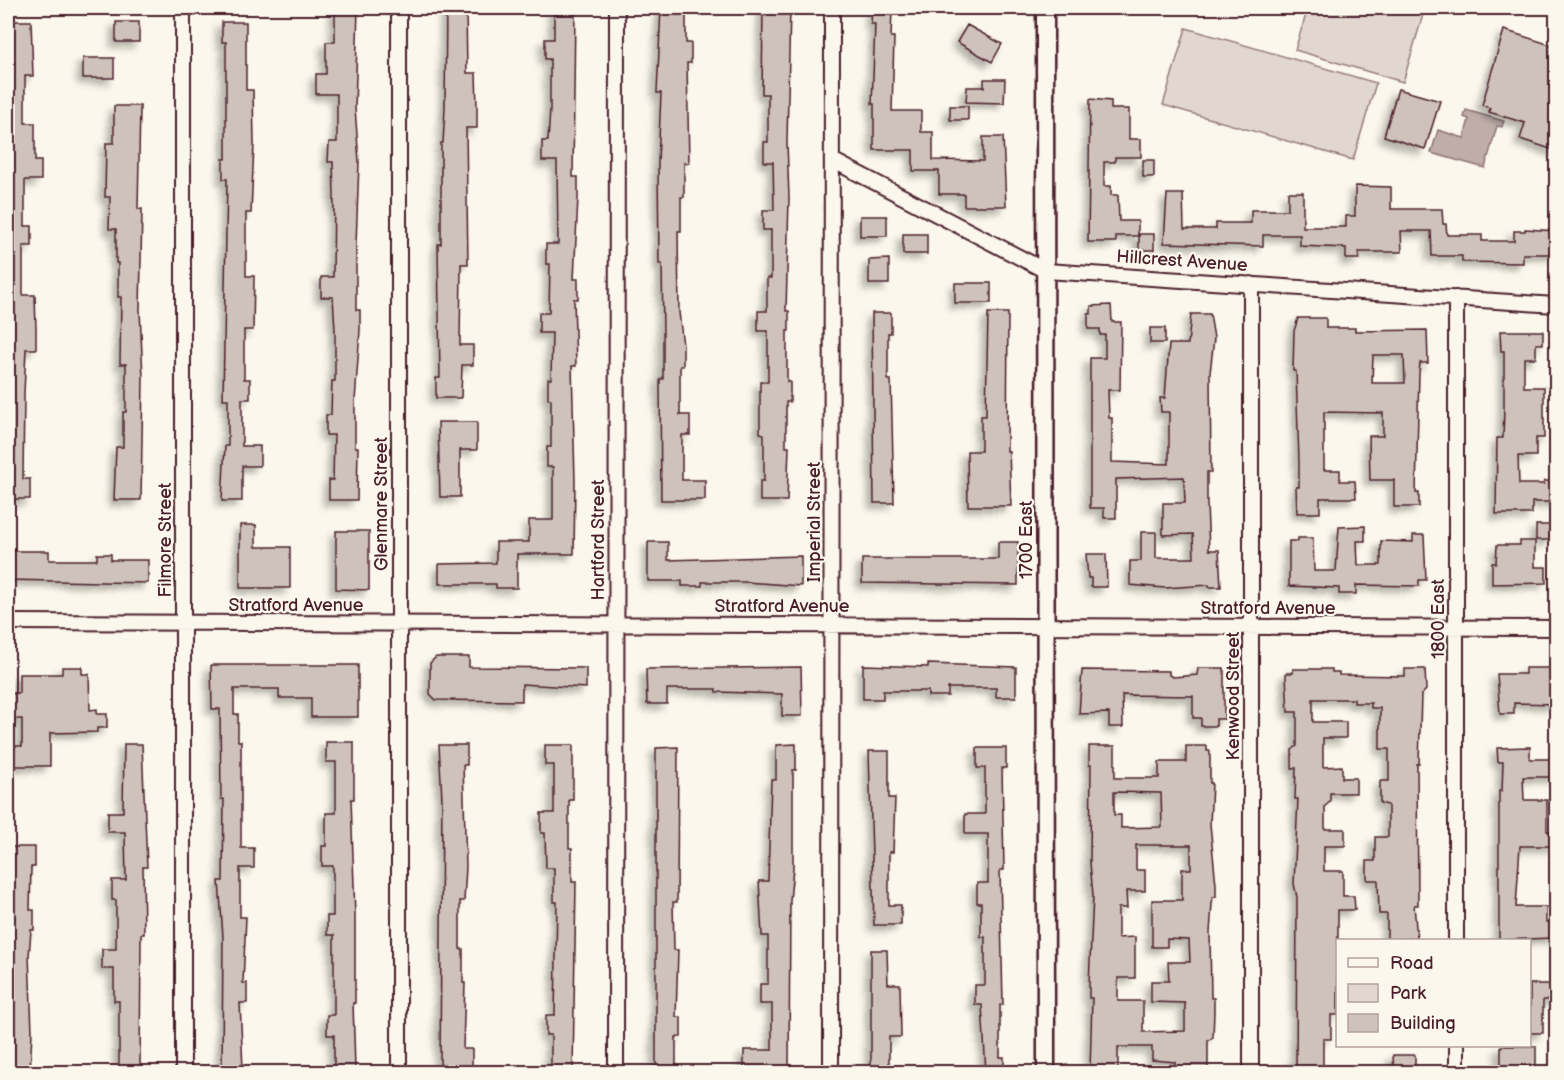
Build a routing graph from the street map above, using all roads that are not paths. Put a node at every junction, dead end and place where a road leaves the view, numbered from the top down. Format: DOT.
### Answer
graph roads {
  1 [pos="183,8"];
  2 [pos="399,8"];
  3 [pos="617,8"];
  4 [pos="831,8"];
  5 [pos="1045,8"];
  6 [pos="832,160"];
  7 [pos="1046,271"];
  8 [pos="1251,284"];
  9 [pos="1456,298"];
  10 [pos="1557,305"];
  11 [pos="8,622"];
  12 [pos="183,623"];
  13 [pos="399,623"];
  14 [pos="616,624"];
  15 [pos="831,624"];
  16 [pos="1046,625"];
  17 [pos="1251,626"];
  18 [pos="1456,628"];
  19 [pos="1557,628"];
  20 [pos="1456,939"];
  21 [pos="1456,1047"];
  22 [pos="183,1072"];
  23 [pos="399,1072"];
  24 [pos="616,1072"];
  25 [pos="831,1072"];
  26 [pos="1046,1072"];
  27 [pos="1251,1072"];
  28 [pos="1457,1072"];
  1 -- 12 [label="street, Filmore Street"];
  2 -- 13 [label="street, Glenmare Street"];
  3 -- 14 [label="street, Hartford Street"];
  4 -- 6 [label="street, Imperial Street"];
  5 -- 7 [label="street, 1700 East"];
  6 -- 7 [label="street, Hillcrest Avenue"];
  6 -- 15 [label="street, Imperial Street"];
  7 -- 8 [label="street, Hillcrest Avenue"];
  7 -- 16 [label="street, 1700 East"];
  8 -- 9 [label="street, Hillcrest Avenue"];
  8 -- 17 [label="street, Kenwood Street"];
  9 -- 10 [label="street, Hillcrest Avenue"];
  9 -- 18 [label="street, 1800 East"];
  11 -- 12 [label="street, Stratford Avenue"];
  12 -- 13 [label="street, Stratford Avenue"];
  12 -- 22 [label="street, Filmore Street"];
  13 -- 14 [label="street, Stratford Avenue"];
  13 -- 23 [label="street, Glenmare Street"];
  14 -- 15 [label="street, Stratford Avenue"];
  14 -- 24 [label="street, Hartford Street"];
  15 -- 16 [label="street, Stratford Avenue"];
  15 -- 25 [label="street, Imperial Street"];
  16 -- 17 [label="street, Stratford Avenue"];
  16 -- 26 [label="street, 1700 East"];
  17 -- 18 [label="street, Stratford Avenue"];
  17 -- 27 [label="street, Kenwood Street"];
  18 -- 19 [label="street, Stratford Avenue"];
  18 -- 20 [label="street, 1800 East"];
  21 -- 28 [label="street"];
}
